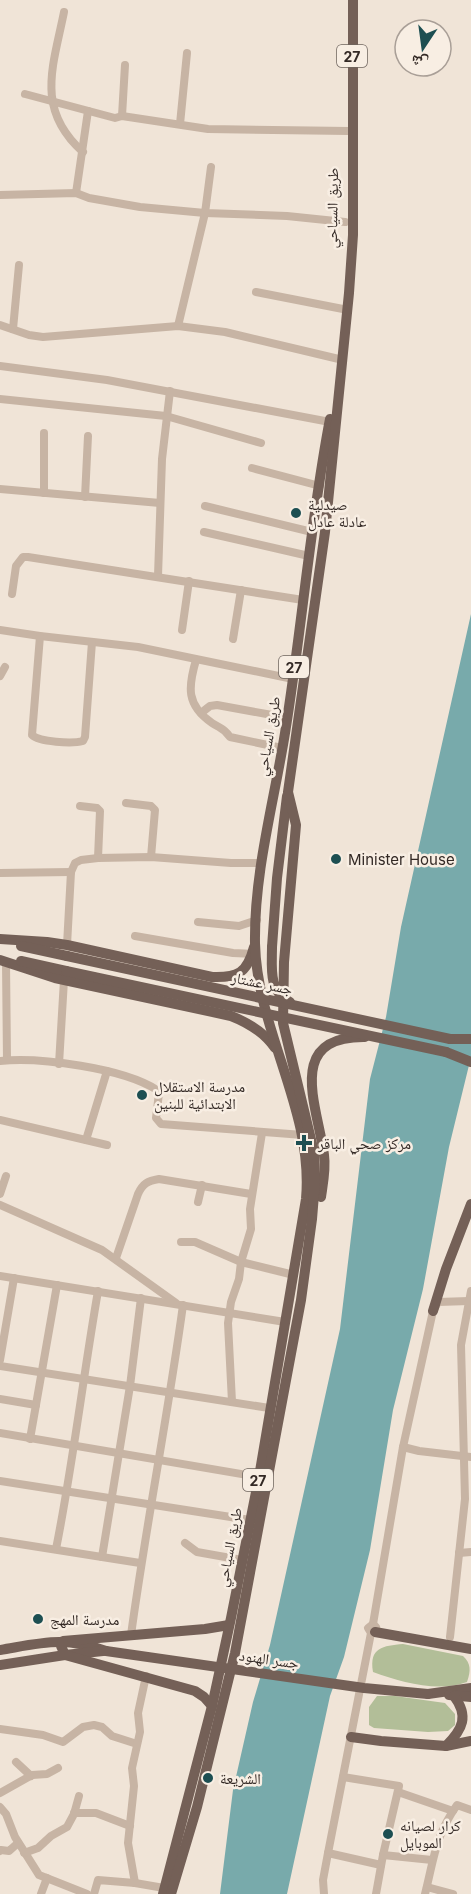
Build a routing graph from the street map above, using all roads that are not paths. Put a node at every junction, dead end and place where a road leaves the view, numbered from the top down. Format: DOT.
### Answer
graph roads {
  1 [pos="353,0"];
  2 [pos="64,12"];
  3 [pos="187,53"];
  4 [pos="125,65"];
  5 [pos="25,94"];
  6 [pos="52,102"];
  7 [pos="88,111"];
  8 [pos="352,112"];
  9 [pos="122,116"];
  10 [pos="180,123"];
  11 [pos="349,131"];
  12 [pos="83,152"];
  13 [pos="211,167"];
  14 [pos="76,193"];
  15 [pos="0,195"];
  16 [pos="205,213"];
  17 [pos="345,222"];
  18 [pos="19,265"];
  19 [pos="256,292"];
  20 [pos="348,307"];
  21 [pos="0,325"];
  22 [pos="178,326"];
  23 [pos="13,329"];
  24 [pos="343,360"];
  25 [pos="0,366"];
  26 [pos="340,382"];
  27 [pos="170,391"];
  28 [pos="0,399"];
  29 [pos="166,417"];
  30 [pos="330,422"];
  31 [pos="44,432"];
  32 [pos="88,436"];
  33 [pos="261,443"];
  34 [pos="252,468"];
  35 [pos="320,486"];
  36 [pos="0,489"];
  37 [pos="44,493"];
  38 [pos="85,497"];
  39 [pos="160,503"];
  40 [pos="205,506"];
  41 [pos="204,532"];
  42 [pos="312,532"];
  43 [pos="309,556"];
  44 [pos="158,576"];
  45 [pos="189,581"];
  46 [pos="241,590"];
  47 [pos="12,594"];
  48 [pos="303,600"];
  49 [pos="0,630"];
  50 [pos="182,630"];
  51 [pos="40,636"];
  52 [pos="233,639"];
  53 [pos="92,642"];
  54 [pos="196,660"];
  55 [pos="5,667"];
  56 [pos="0,676"];
  57 [pos="293,679"];
  58 [pos="201,713"];
  59 [pos="287,721"];
  60 [pos="282,748"];
  61 [pos="289,784"];
  62 [pos="126,803"];
  63 [pos="80,806"];
  64 [pos="152,857"];
  65 [pos="98,858"];
  66 [pos="261,863"];
  67 [pos="71,872"];
  68 [pos="0,873"];
  69 [pos="257,920"];
  70 [pos="198,922"];
  71 [pos="135,936"];
  72 [pos="0,940"];
  73 [pos="67,951"];
  74 [pos="254,954"];
  75 [pos="2,959"];
  76 [pos="65,976"];
  77 [pos="3,1003"];
  78 [pos="307,1008"];
  79 [pos="380,1038"];
  80 [pos="471,1039"];
  81 [pos="3,1061"];
  82 [pos="282,1061"];
  83 [pos="471,1062"];
  84 [pos="59,1064"];
  85 [pos="107,1071"];
  86 [pos="0,1120"];
  87 [pos="262,1133"];
  88 [pos="303,1135"];
  89 [pos="86,1140"];
  90 [pos="107,1145"];
  91 [pos="6,1176"];
  92 [pos="202,1185"];
  93 [pos="0,1194"];
  94 [pos="252,1194"];
  95 [pos="198,1202"];
  96 [pos="471,1204"];
  97 [pos="0,1205"];
  98 [pos="181,1242"];
  99 [pos="116,1258"];
  100 [pos="241,1262"];
  101 [pos="294,1275"];
  102 [pos="0,1276"];
  103 [pos="14,1278"];
  104 [pos="57,1285"];
  105 [pos="98,1291"];
  106 [pos="471,1291"];
  107 [pos="141,1298"];
  108 [pos="301,1300"];
  109 [pos="469,1300"];
  110 [pos="180,1304"];
  111 [pos="433,1311"];
  112 [pos="229,1312"];
  113 [pos="469,1313"];
  114 [pos="291,1324"];
  115 [pos="0,1360"];
  116 [pos="0,1366"];
  117 [pos="42,1372"];
  118 [pos="83,1379"];
  119 [pos="130,1386"];
  120 [pos="171,1391"];
  121 [pos="0,1399"];
  122 [pos="232,1402"];
  123 [pos="36,1405"];
  124 [pos="269,1408"];
  125 [pos="467,1418"];
  126 [pos="0,1433"];
  127 [pos="30,1439"];
  128 [pos="73,1446"];
  129 [pos="403,1447"];
  130 [pos="119,1454"];
  131 [pos="468,1456"];
  132 [pos="160,1460"];
  133 [pos="259,1477"];
  134 [pos="0,1481"];
  135 [pos="67,1491"];
  136 [pos="112,1498"];
  137 [pos="152,1505"];
  138 [pos="467,1513"];
  139 [pos="250,1520"];
  140 [pos="0,1541"];
  141 [pos="185,1543"];
  142 [pos="56,1549"];
  143 [pos="471,1552"];
  144 [pos="459,1553"];
  145 [pos="102,1557"];
  146 [pos="242,1560"];
  147 [pos="140,1563"];
  148 [pos="229,1625"];
  149 [pos="374,1629"];
  150 [pos="131,1635"];
  151 [pos="450,1637"];
  152 [pos="471,1640"];
  153 [pos="58,1641"];
  154 [pos="471,1648"];
  155 [pos="0,1650"];
  156 [pos="106,1651"];
  157 [pos="65,1655"];
  158 [pos="53,1657"];
  159 [pos="0,1665"];
  160 [pos="146,1676"];
  161 [pos="471,1690"];
  162 [pos="428,1694"];
  163 [pos="454,1696"];
  164 [pos="212,1706"];
  165 [pos="0,1729"];
  166 [pos="352,1734"];
  167 [pos="471,1741"];
  168 [pos="137,1744"];
  169 [pos="446,1746"];
  170 [pos="16,1762"];
  171 [pos="58,1768"];
  172 [pos="31,1776"];
  173 [pos="343,1777"];
  174 [pos="398,1792"];
  175 [pos="0,1793"];
  176 [pos="78,1796"];
  177 [pos="194,1798"];
  178 [pos="0,1807"];
  179 [pos="455,1808"];
  180 [pos="471,1810"];
  181 [pos="74,1813"];
  182 [pos="130,1826"];
  183 [pos="18,1843"];
  184 [pos="0,1851"];
  185 [pos="24,1853"];
  186 [pos="328,1853"];
  187 [pos="383,1855"];
  188 [pos="432,1860"];
  189 [pos="381,1865"];
  190 [pos="47,1878"];
  191 [pos="135,1883"];
  192 [pos="426,1890"];
  193 [pos="166,1892"];
  194 [pos="41,1894"];
  195 [pos="87,1894"];
  196 [pos="94,1894"];
  197 [pos="322,1894"];
  198 [pos="376,1894"];
  199 [pos="453,1894"];
  1 -- 8 [label="main road, طريق السياحي / 27"];
  2 -- 6 [label="street"];
  3 -- 10 [label="street"];
  4 -- 9 [label="street"];
  5 -- 6 [label="street"];
  6 -- 7 [label="street"];
  6 -- 12 [label="street"];
  7 -- 9 [label="street"];
  7 -- 12 [label="street"];
  8 -- 11 [label="main road, طريق السياحي / 27"];
  8 -- 20 [label="main road, طريق السياحي / 27"];
  9 -- 10 [label="street"];
  10 -- 11 [label="street"];
  11 -- 17 [label="main road, طريق السياحي / 27"];
  12 -- 14 [label="street"];
  13 -- 16 [label="street"];
  14 -- 15 [label="street"];
  14 -- 16 [label="street"];
  16 -- 17 [label="street"];
  16 -- 22 [label="street"];
  17 -- 20 [label="main road, طريق السياحي / 27"];
  18 -- 23 [label="street"];
  19 -- 20 [label="street"];
  20 -- 24 [label="main road, طريق السياحي / 27"];
  21 -- 23 [label="street"];
  22 -- 23 [label="street"];
  22 -- 24 [label="street"];
  24 -- 26 [label="main road, طريق السياحي / 27"];
  25 -- 27 [label="street"];
  26 -- 30 [label="main road, طريق السياحي / 27"];
  26 -- 61 [label="main road, طريق السياحي / 27"];
  27 -- 29 [label="street"];
  27 -- 30 [label="street"];
  28 -- 29 [label="street"];
  29 -- 33 [label="street"];
  29 -- 39 [label="street"];
  30 -- 35 [label="main road, طريق السياحي / 27"];
  31 -- 37 [label="street"];
  32 -- 38 [label="street"];
  34 -- 35 [label="street"];
  35 -- 42 [label="main road, طريق السياحي / 27"];
  36 -- 37 [label="street"];
  37 -- 38 [label="street"];
  38 -- 39 [label="street"];
  39 -- 44 [label="street"];
  40 -- 42 [label="street"];
  41 -- 43 [label="street"];
  42 -- 43 [label="main road, طريق السياحي / 27"];
  43 -- 48 [label="main road, طريق السياحي / 27"];
  44 -- 45 [label="street"];
  44 -- 47 [label="street"];
  45 -- 46 [label="street"];
  45 -- 50 [label="street"];
  46 -- 48 [label="street"];
  46 -- 52 [label="street"];
  48 -- 57 [label="main road, طريق السياحي / 27"];
  49 -- 51 [label="street"];
  51 -- 53 [label="street"];
  51 -- 53 [label="street"];
  53 -- 54 [label="street"];
  54 -- 57 [label="street"];
  54 -- 58 [label="street"];
  55 -- 56 [label="street"];
  57 -- 59 [label="main road, طريق السياحي / 27"];
  58 -- 59 [label="street"];
  58 -- 60 [label="street"];
  59 -- 60 [label="main road, طريق السياحي / 27"];
  60 -- 66 [label="main road, طريق السياحي / 27"];
  61 -- 78 [label="main road, bridge"];
  61 -- 108 [label="main road, طريق السياحي / 27"];
  62 -- 64 [label="street"];
  63 -- 65 [label="street"];
  64 -- 65 [label="street"];
  64 -- 66 [label="street"];
  65 -- 67 [label="street"];
  66 -- 69 [label="main road, طريق السياحي / 27"];
  67 -- 68 [label="street"];
  67 -- 73 [label="street"];
  69 -- 70 [label="street"];
  69 -- 74 [label="main road, طريق السياحي / 27"];
  71 -- 74 [label="street"];
  72 -- 73 [label="main road"];
  73 -- 74 [label="main road"];
  73 -- 78 [label="main road, جسر عشتار, bridge"];
  74 -- 82 [label="main road, طريق السياحي"];
  75 -- 76 [label="main road"];
  75 -- 77 [label="street"];
  76 -- 79 [label="main road, جسر عشتار, bridge"];
  76 -- 82 [label="main road"];
  76 -- 84 [label="street"];
  77 -- 81 [label="street"];
  78 -- 80 [label="main road, جسر عشتار, bridge"];
  79 -- 83 [label="main road, جسر عشتار, bridge"];
  79 -- 108 [label="main road, bridge"];
  81 -- 84 [label="street"];
  82 -- 88 [label="main road, طريق السياحي / 27"];
  84 -- 85 [label="street"];
  85 -- 87 [label="street"];
  85 -- 89 [label="street"];
  86 -- 89 [label="street"];
  87 -- 88 [label="street"];
  87 -- 94 [label="street"];
  88 -- 101 [label="main road, طريق السياحي / 27"];
  89 -- 90 [label="street"];
  91 -- 93 [label="street"];
  92 -- 94 [label="street"];
  92 -- 95 [label="street"];
  92 -- 99 [label="street"];
  94 -- 100 [label="street"];
  96 -- 111 [label="main road"];
  97 -- 99 [label="street"];
  98 -- 100 [label="street"];
  99 -- 110 [label="street"];
  100 -- 101 [label="street"];
  100 -- 112 [label="street"];
  101 -- 114 [label="main road, طريق السياحي / 27"];
  102 -- 103 [label="street"];
  103 -- 104 [label="street"];
  103 -- 115 [label="street"];
  104 -- 105 [label="street"];
  104 -- 117 [label="street"];
  105 -- 107 [label="street"];
  105 -- 118 [label="street"];
  106 -- 109 [label="street"];
  107 -- 110 [label="street"];
  107 -- 119 [label="street"];
  108 -- 114 [label="main road, طريق السياحي / 27"];
  109 -- 111 [label="street"];
  109 -- 113 [label="street"];
  110 -- 112 [label="street"];
  110 -- 120 [label="street"];
  111 -- 129 [label="street"];
  112 -- 114 [label="street"];
  112 -- 122 [label="street"];
  113 -- 125 [label="street"];
  114 -- 124 [label="main road, طريق السياحي / 27"];
  114 -- 177 [label="main road, طريق السياحي / 27"];
  116 -- 117 [label="street"];
  117 -- 118 [label="street"];
  117 -- 123 [label="street"];
  118 -- 119 [label="street"];
  118 -- 128 [label="street"];
  119 -- 120 [label="street"];
  119 -- 130 [label="street"];
  120 -- 122 [label="street"];
  120 -- 132 [label="street"];
  121 -- 123 [label="street"];
  122 -- 124 [label="street"];
  123 -- 127 [label="street"];
  124 -- 133 [label="main road, طريق السياحي / 27"];
  125 -- 131 [label="street"];
  126 -- 127 [label="street"];
  127 -- 128 [label="street"];
  128 -- 130 [label="street"];
  128 -- 135 [label="street"];
  129 -- 131 [label="street"];
  129 -- 149 [label="street"];
  130 -- 132 [label="street"];
  130 -- 136 [label="street"];
  131 -- 138 [label="street"];
  132 -- 133 [label="street"];
  132 -- 137 [label="street"];
  133 -- 139 [label="main road, طريق السياحي / 27"];
  134 -- 135 [label="street"];
  135 -- 136 [label="street"];
  135 -- 142 [label="street"];
  136 -- 137 [label="street"];
  136 -- 145 [label="street"];
  137 -- 139 [label="street"];
  137 -- 147 [label="street"];
  138 -- 144 [label="street"];
  139 -- 146 [label="main road, طريق السياحي / 27"];
  140 -- 142 [label="street"];
  141 -- 146 [label="street"];
  142 -- 145 [label="street"];
  143 -- 144 [label="street"];
  144 -- 151 [label="street"];
  145 -- 147 [label="street"];
  146 -- 148 [label="main road, طريق السياحي / 27"];
  147 -- 150 [label="street"];
  148 -- 150 [label="main road"];
  148 -- 164 [label="main road, طريق السياحي / 27"];
  149 -- 151 [label="main road"];
  149 -- 154 [label="main road"];
  149 -- 166 [label="street"];
  150 -- 153 [label="main road"];
  151 -- 152 [label="main road"];
  153 -- 155 [label="main road"];
  153 -- 156 [label="main road"];
  153 -- 157 [label="main road"];
  153 -- 158 [label="main road"];
  156 -- 157 [label="main road"];
  156 -- 162 [label="main road, جسر الهنود, bridge"];
  157 -- 158 [label="main road"];
  157 -- 160 [label="main road"];
  158 -- 159 [label="main road"];
  160 -- 164 [label="main road"];
  160 -- 168 [label="street"];
  161 -- 162 [label="main road"];
  161 -- 163 [label="main road"];
  162 -- 163 [label="main road"];
  163 -- 169 [label="main road"];
  164 -- 177 [label="main road, طريق السياحي / 27"];
  165 -- 168 [label="street"];
  166 -- 169 [label="main road"];
  166 -- 173 [label="street"];
  167 -- 169 [label="main road"];
  168 -- 182 [label="street"];
  170 -- 172 [label="street"];
  171 -- 172 [label="street"];
  172 -- 175 [label="street"];
  173 -- 174 [label="street"];
  173 -- 186 [label="street"];
  174 -- 179 [label="street"];
  174 -- 187 [label="street"];
  176 -- 181 [label="street"];
  177 -- 193 [label="main road, طريق السياحي / 27"];
  178 -- 183 [label="street"];
  179 -- 180 [label="street"];
  179 -- 188 [label="street"];
  181 -- 182 [label="street"];
  181 -- 185 [label="street"];
  182 -- 191 [label="street"];
  183 -- 184 [label="street"];
  183 -- 185 [label="street"];
  185 -- 190 [label="street"];
  186 -- 189 [label="street"];
  186 -- 197 [label="street"];
  187 -- 188 [label="street"];
  187 -- 189 [label="street"];
  188 -- 192 [label="street"];
  189 -- 198 [label="street"];
  190 -- 194 [label="street"];
  190 -- 195 [label="street"];
  191 -- 193 [label="street"];
  191 -- 196 [label="street"];
  192 -- 199 [label="street"];
}
